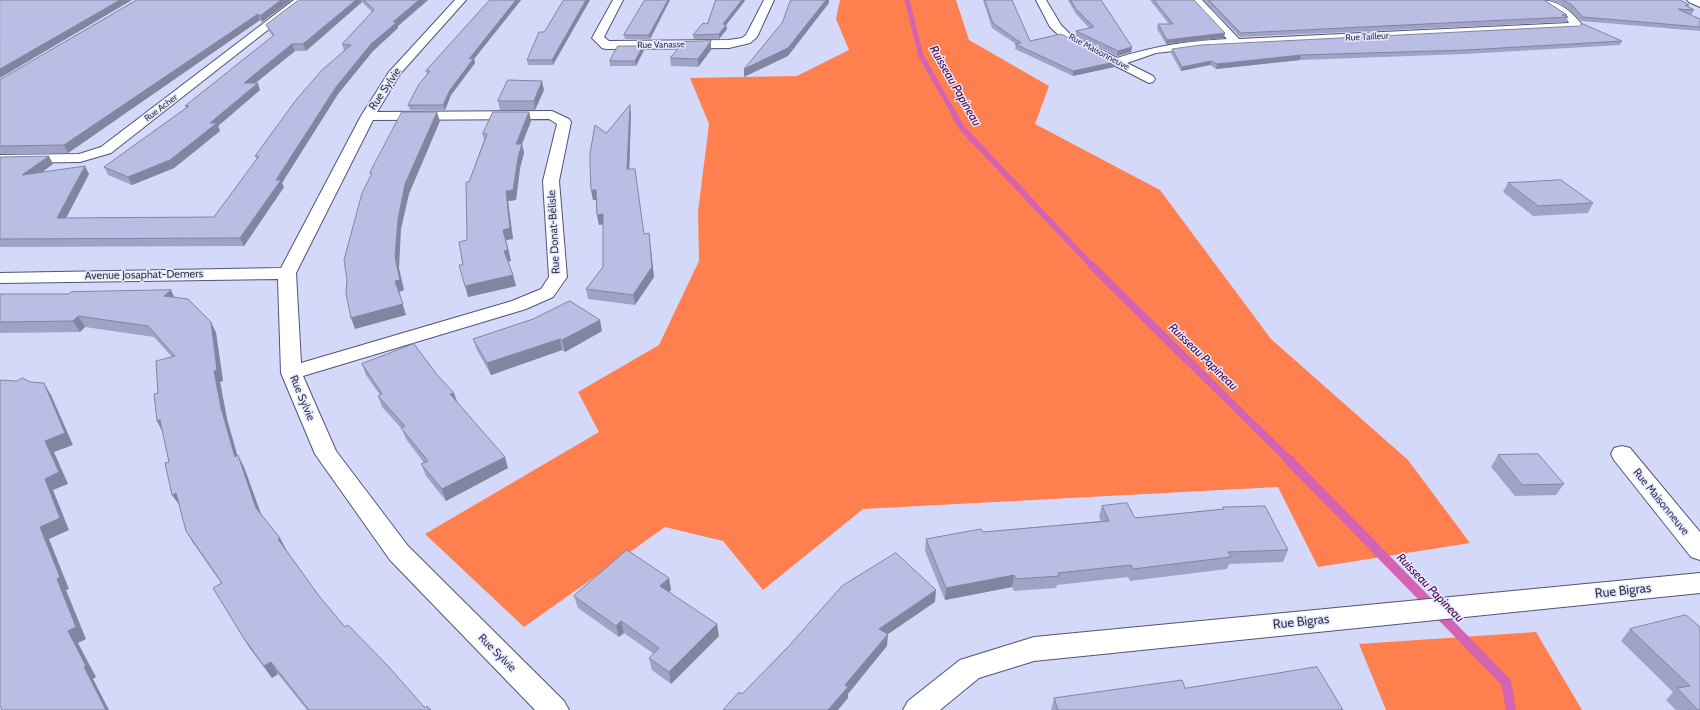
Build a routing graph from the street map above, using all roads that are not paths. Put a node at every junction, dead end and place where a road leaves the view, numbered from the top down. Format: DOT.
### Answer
graph roads {
  1 [pos="301,0"];
  2 [pos="461,0"];
  3 [pos="618,0"];
  4 [pos="769,0"];
  5 [pos="1041,0"];
  6 [pos="1196,0"];
  7 [pos="1543,0"];
  8 [pos="1693,0"];
  9 [pos="1700,4"];
  10 [pos="1237,43"];
  11 [pos="1116,62"];
  12 [pos="1149,79"];
  13 [pos="368,116"];
  14 [pos="0,159"];
  15 [pos="287,273"];
  16 [pos="0,278"];
  17 [pos="291,373"];
  18 [pos="1622,454"];
  19 [pos="1700,550"];
  20 [pos="1700,583"];
  21 [pos="554,710"];
  22 [pos="918,710"];
  1 -- 14 [label="street, Rue Acher"];
  2 -- 13 [label="street, Rue Sylvie"];
  3 -- 4 [label="street, Rue Vanasse"];
  5 -- 11 [label="street, Rue Maisonneuve"];
  6 -- 10 [label="street"];
  7 -- 10 [label="street, Rue Tailleur"];
  8 -- 9 [label="street"];
  10 -- 11 [label="street, Rue Tailleur"];
  11 -- 12 [label="street, Rue Maisonneuve"];
  13 -- 15 [label="street, Rue Sylvie"];
  13 -- 17 [label="street, Rue Donat-Bélisle"];
  15 -- 16 [label="street, Avenue Josaphat-Demers"];
  15 -- 17 [label="street, Rue Sylvie"];
  17 -- 21 [label="street, Rue Sylvie"];
  18 -- 19 [label="street, Rue Maisonneuve"];
  20 -- 22 [label="street, Rue Bigras"];
}
